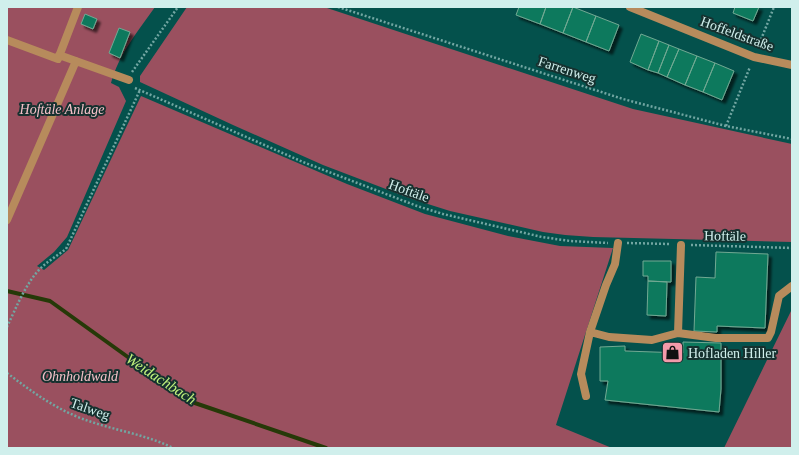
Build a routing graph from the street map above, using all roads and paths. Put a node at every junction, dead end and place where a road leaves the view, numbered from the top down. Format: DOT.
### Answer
graph roads {
  1 [pos="78,7"];
  2 [pos="178,7"];
  3 [pos="338,7"];
  4 [pos="630,7"];
  5 [pos="774,7"];
  6 [pos="7,40"];
  7 [pos="59,55"];
  8 [pos="754,57"];
  9 [pos="76,61"];
  10 [pos="792,65"];
  11 [pos="130,80"];
  12 [pos="140,90"];
  13 [pos="726,126"];
  14 [pos="792,139"];
  15 [pos="7,220"];
  16 [pos="618,243"];
  17 [pos="681,245"];
  18 [pos="792,248"];
  19 [pos="792,286"];
  20 [pos="7,327"];
  21 [pos="590,332"];
  22 [pos="678,333"];
  23 [pos="7,373"];
  24 [pos="586,396"];
  25 [pos="173,448"];
  1 -- 7 [label="street"];
  2 -- 11 [label="path"];
  3 -- 13 [label="path, Farrenweg"];
  4 -- 8 [label="street, Hoffeldstraße"];
  5 -- 8 [label="path"];
  6 -- 7 [label="street"];
  7 -- 9 [label="street"];
  8 -- 10 [label="street, Hoffeldstraße"];
  8 -- 13 [label="path"];
  9 -- 11 [label="street"];
  9 -- 15 [label="street"];
  11 -- 12 [label="path, Hoftäle"];
  12 -- 16 [label="path, Hoftäle"];
  12 -- 20 [label="path"];
  13 -- 14 [label="path, Farrenweg"];
  16 -- 17 [label="path, Hoftäle"];
  16 -- 21 [label="street"];
  17 -- 18 [label="path, Hoftäle"];
  17 -- 22 [label="street"];
  19 -- 22 [label="street"];
  21 -- 22 [label="street"];
  21 -- 24 [label="street"];
  23 -- 25 [label="path, Talweg"];
}
